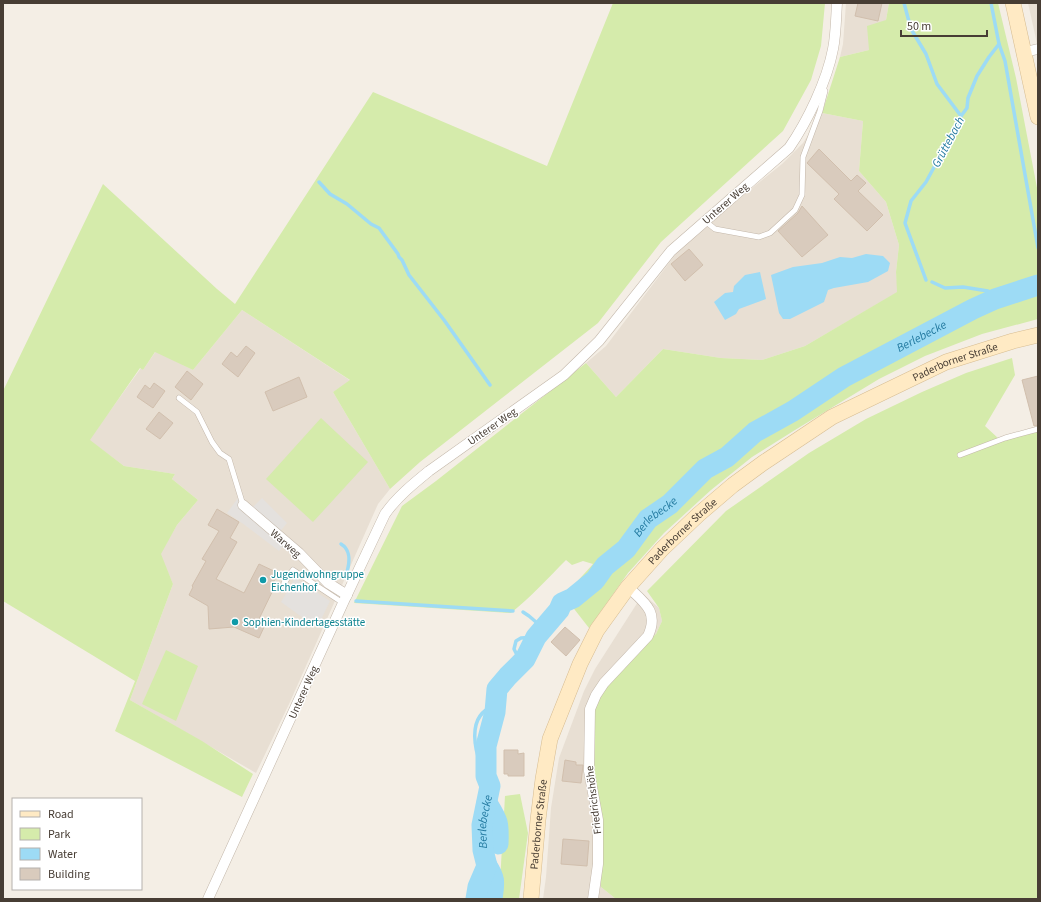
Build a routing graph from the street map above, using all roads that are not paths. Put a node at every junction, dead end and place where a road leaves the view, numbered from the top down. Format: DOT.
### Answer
graph roads {
  1 [pos="837,3"];
  2 [pos="1013,3"];
  3 [pos="1031,51"];
  4 [pos="822,86"];
  5 [pos="1038,117"];
  6 [pos="705,221"];
  7 [pos="1038,335"];
  8 [pos="179,398"];
  9 [pos="1038,429"];
  10 [pos="960,455"];
  11 [pos="243,506"];
  12 [pos="284,583"];
  13 [pos="628,587"];
  14 [pos="345,599"];
  15 [pos="208,899"];
  16 [pos="531,899"];
  17 [pos="593,899"];
  1 -- 4 [label="street, Unterer Weg"];
  2 -- 3 [label="main road"];
  3 -- 5 [label="main road"];
  4 -- 6 [label="street, Unterer Weg"];
  4 -- 6 [label="lane"];
  6 -- 14 [label="street, Unterer Weg"];
  7 -- 13 [label="main road, Paderborner Straße"];
  8 -- 11 [label="lane"];
  9 -- 10 [label="lane"];
  11 -- 14 [label="street, Warweg"];
  12 -- 14 [label="lane"];
  13 -- 16 [label="main road, Paderborner Straße"];
  13 -- 17 [label="street, Friedrichshöhe"];
  14 -- 15 [label="street, Unterer Weg"];
}
